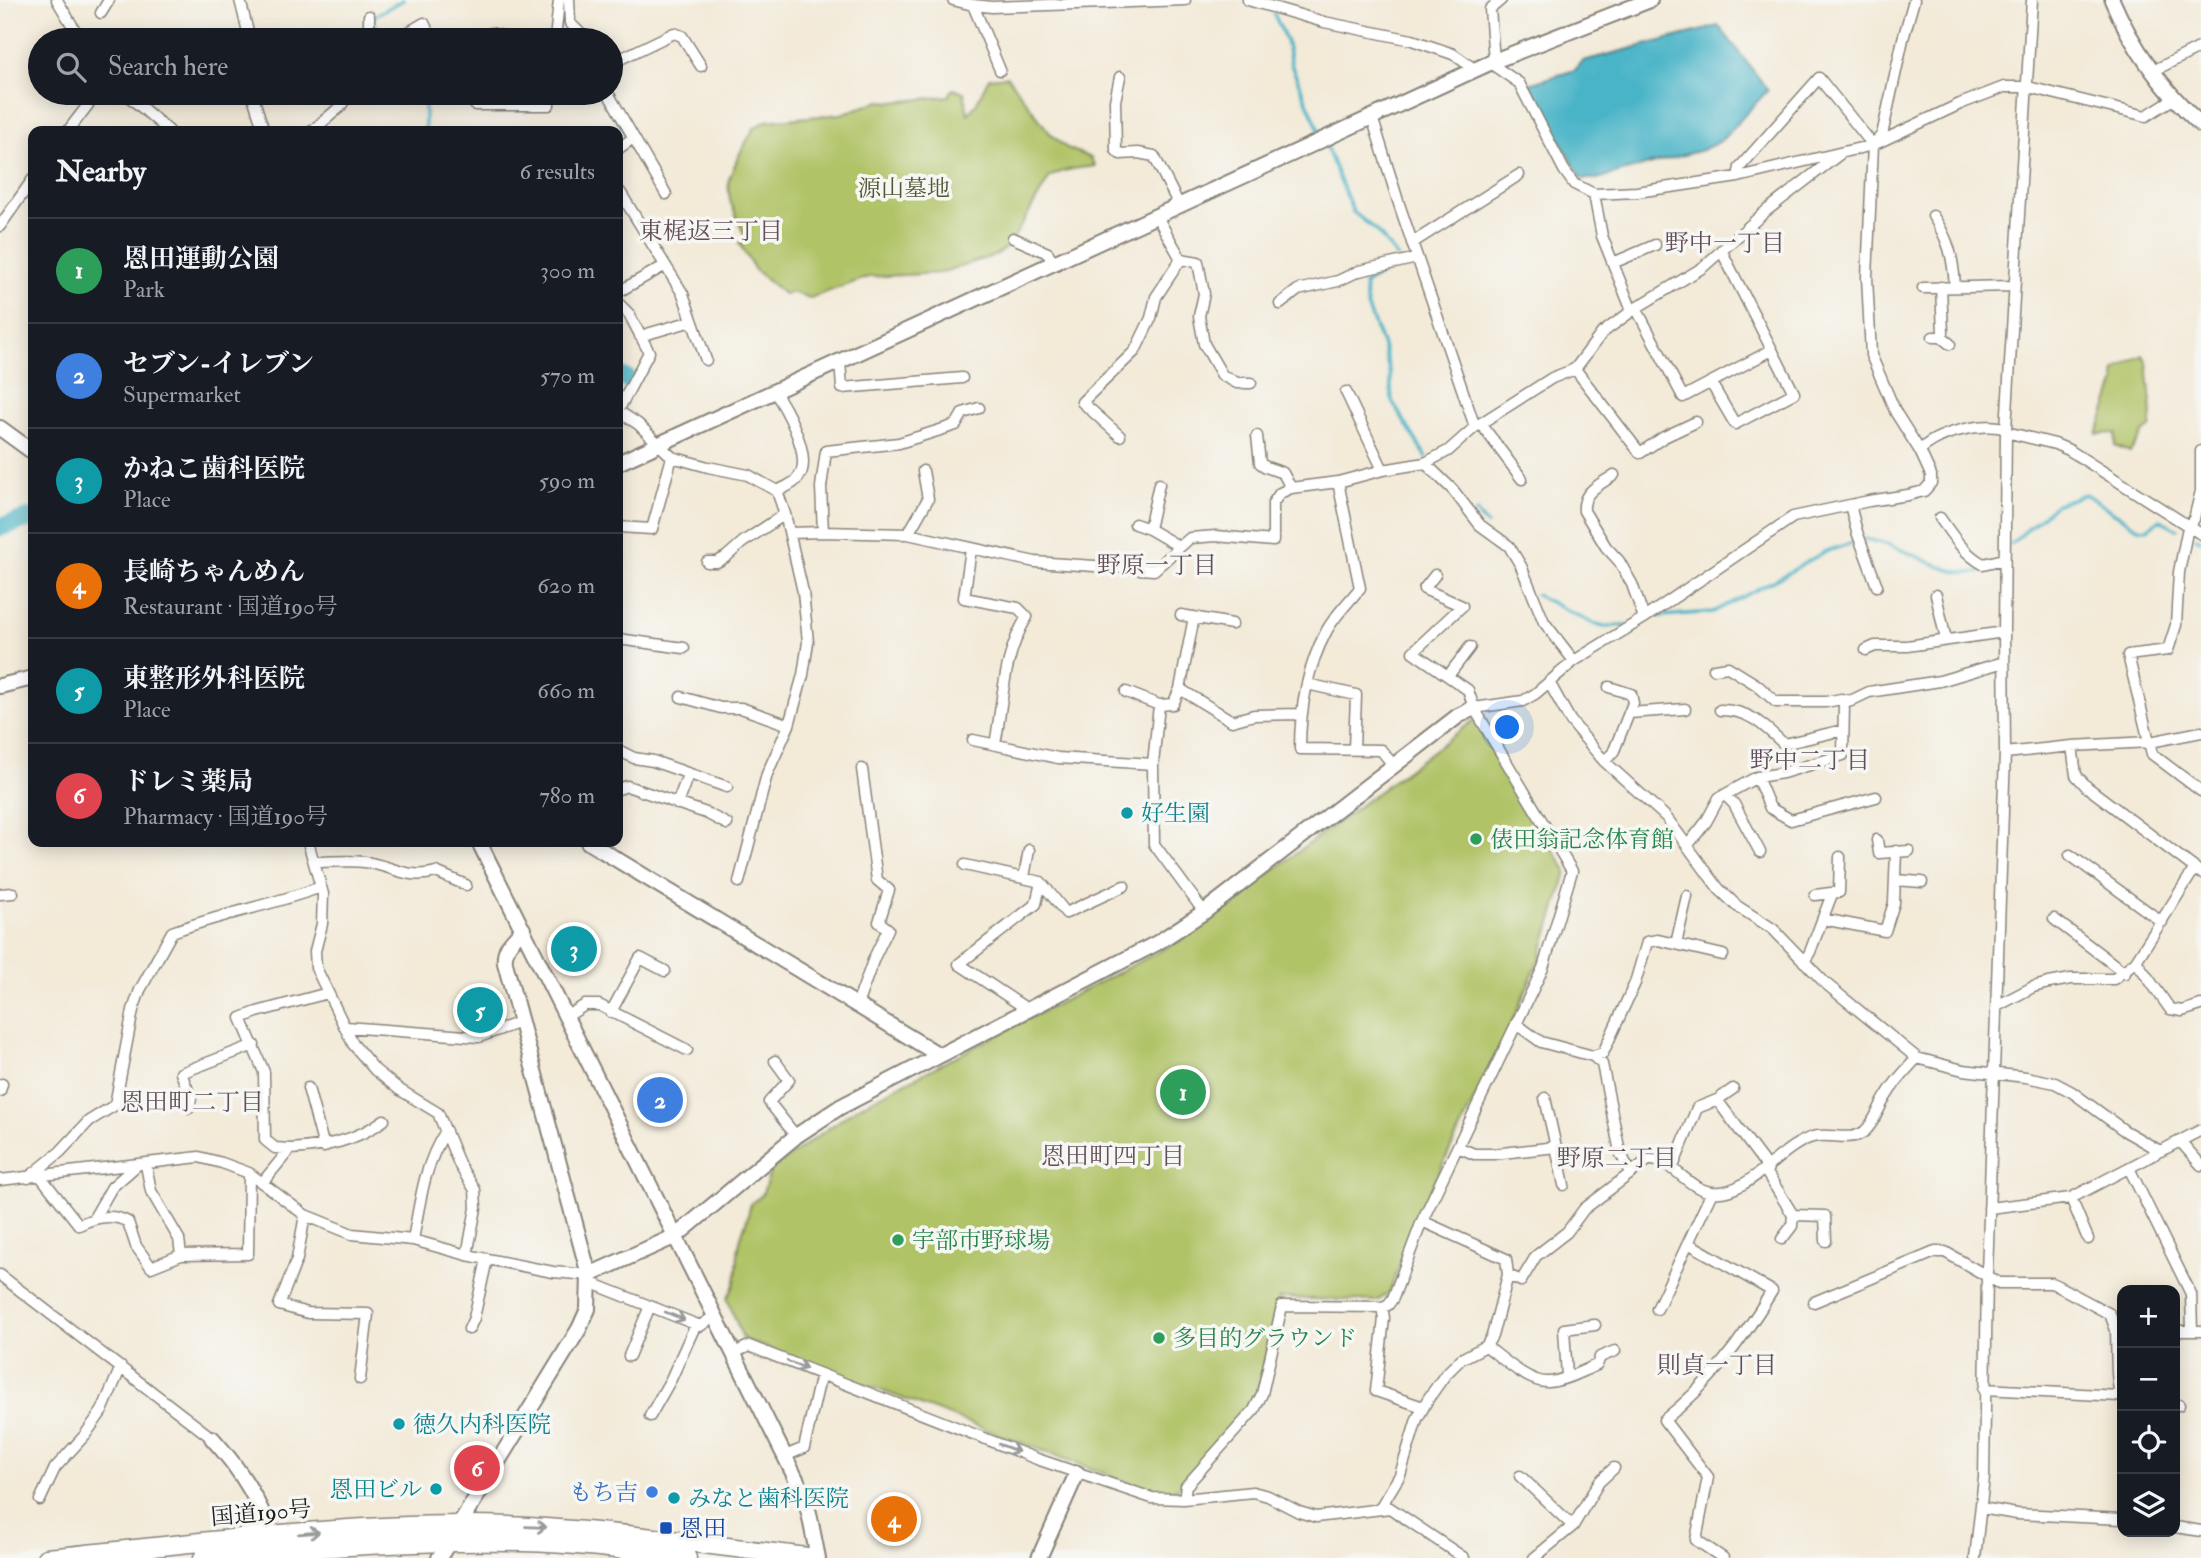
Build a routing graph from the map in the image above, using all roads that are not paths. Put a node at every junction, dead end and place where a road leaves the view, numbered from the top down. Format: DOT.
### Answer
graph roads {
  1 [pos="57,0"];
  2 [pos="109,0"];
  3 [pos="240,0"];
  4 [pos="559,0"];
  5 [pos="569,0"];
  6 [pos="953,0"];
  7 [pos="1185,0"];
  8 [pos="1248,0"];
  9 [pos="1501,0"];
  10 [pos="1650,0"];
  11 [pos="1914,0"];
  12 [pos="2032,0"];
  13 [pos="2112,0"];
  14 [pos="1045,3"];
  15 [pos="973,5"];
  16 [pos="101,13"];
  17 [pos="369,16"];
  18 [pos="74,28"];
  19 [pos="247,28"];
  20 [pos="371,28"];
  21 [pos="556,28"];
  22 [pos="575,28"];
  23 [pos="2201,47"];
  24 [pos="623,58"];
  25 [pos="1492,62"];
  26 [pos="701,66"];
  27 [pos="1000,70"];
  28 [pos="1476,70"];
  29 [pos="2151,72"];
  30 [pos="1120,77"];
  31 [pos="2028,87"];
  32 [pos="2173,99"];
  33 [pos="88,105"];
  34 [pos="139,105"];
  35 [pos="256,105"];
  36 [pos="341,105"];
  37 [pos="475,105"];
  38 [pos="549,105"];
  39 [pos="615,105"];
  40 [pos="1372,117"];
  41 [pos="2201,125"];
  42 [pos="72,126"];
  43 [pos="163,126"];
  44 [pos="262,126"];
  45 [pos="318,126"];
  46 [pos="633,138"];
  47 [pos="623,145"];
  48 [pos="1872,145"];
  49 [pos="1841,153"];
  50 [pos="1519,175"];
  51 [pos="1738,177"];
  52 [pos="28,186"];
  53 [pos="666,194"];
  54 [pos="1594,194"];
  55 [pos="623,197"];
  56 [pos="1179,205"];
  57 [pos="1156,215"];
  58 [pos="1933,216"];
  59 [pos="0,226"];
  60 [pos="1013,238"];
  61 [pos="1412,243"];
  62 [pos="1655,245"];
  63 [pos="1721,250"];
  64 [pos="1418,258"];
  65 [pos="1181,259"];
  66 [pos="1613,263"];
  67 [pos="1053,264"];
  68 [pos="664,265"];
  69 [pos="1955,286"];
  70 [pos="2013,286"];
  71 [pos="1941,287"];
  72 [pos="1923,288"];
  73 [pos="623,289"];
  74 [pos="1280,304"];
  75 [pos="623,308"];
  76 [pos="1634,310"];
  77 [pos="692,321"];
  78 [pos="640,336"];
  79 [pos="1950,344"];
  80 [pos="1772,350"];
  81 [pos="706,360"];
  82 [pos="840,361"];
  83 [pos="1575,369"];
  84 [pos="962,378"];
  85 [pos="1251,383"];
  86 [pos="1711,383"];
  87 [pos="774,391"];
  88 [pos="1346,393"];
  89 [pos="623,401"];
  90 [pos="979,408"];
  91 [pos="623,414"];
  92 [pos="1696,422"];
  93 [pos="1478,426"];
  94 [pos="0,428"];
  95 [pos="2006,430"];
  96 [pos="1120,436"];
  97 [pos="1257,436"];
  98 [pos="658,444"];
  99 [pos="28,449"];
  100 [pos="1920,451"];
  101 [pos="2201,451"];
  102 [pos="672,457"];
  103 [pos="623,461"];
  104 [pos="1425,463"];
  105 [pos="1383,470"];
  106 [pos="923,471"];
  107 [pos="1614,475"];
  108 [pos="1522,479"];
  109 [pos="1581,481"];
  110 [pos="1338,482"];
  111 [pos="1158,484"];
  112 [pos="1292,488"];
  113 [pos="777,491"];
  114 [pos="1588,491"];
  115 [pos="1850,505"];
  116 [pos="785,514"];
  117 [pos="1940,518"];
  118 [pos="1135,524"];
  119 [pos="623,527"];
  120 [pos="2188,527"];
  121 [pos="1149,529"];
  122 [pos="823,532"];
  123 [pos="790,533"];
  124 [pos="908,534"];
  125 [pos="2201,534"];
  126 [pos="1180,547"];
  127 [pos="971,549"];
  128 [pos="2004,559"];
  129 [pos="707,562"];
  130 [pos="1435,575"];
  131 [pos="1878,580"];
  132 [pos="1936,595"];
  133 [pos="1181,615"];
  134 [pos="1194,617"];
  135 [pos="1644,618"];
  136 [pos="1231,624"];
  137 [pos="2004,632"];
  138 [pos="623,640"];
  139 [pos="1946,640"];
  140 [pos="1870,644"];
  141 [pos="1470,647"];
  142 [pos="684,648"];
  143 [pos="1574,661"];
  144 [pos="2004,662"];
  145 [pos="1714,669"];
  146 [pos="1448,676"];
  147 [pos="28,679"];
  148 [pos="1307,684"];
  149 [pos="1550,684"];
  150 [pos="0,686"];
  151 [pos="1609,687"];
  152 [pos="1180,689"];
  153 [pos="1126,692"];
  154 [pos="681,697"];
  155 [pos="1851,701"];
  156 [pos="1158,705"];
  157 [pos="1474,708"];
  158 [pos="1685,709"];
  159 [pos="1720,710"];
  160 [pos="1629,713"];
  161 [pos="1300,714"];
  162 [pos="789,725"];
  163 [pos="1843,730"];
  164 [pos="2201,732"];
  165 [pos="996,739"];
  166 [pos="973,740"];
  167 [pos="2150,743"];
  168 [pos="2072,746"];
  169 [pos="1354,749"];
  170 [pos="623,752"];
  171 [pos="2005,753"];
  172 [pos="1605,761"];
  173 [pos="1153,765"];
  174 [pos="1394,766"];
  175 [pos="862,769"];
  176 [pos="688,775"];
  177 [pos="1757,777"];
  178 [pos="623,787"];
  179 [pos="727,787"];
  180 [pos="2201,791"];
  181 [pos="1725,795"];
  182 [pos="1876,797"];
  183 [pos="677,804"];
  184 [pos="727,824"];
  185 [pos="1877,840"];
  186 [pos="1688,845"];
  187 [pos="310,847"];
  188 [pos="482,847"];
  189 [pos="596,847"];
  190 [pos="1029,849"];
  191 [pos="1896,851"];
  192 [pos="1909,851"];
  193 [pos="1760,852"];
  194 [pos="2070,855"];
  195 [pos="1840,858"];
  196 [pos="314,862"];
  197 [pos="965,865"];
  198 [pos="2199,871"];
  199 [pos="1024,877"];
  200 [pos="1895,880"];
  201 [pos="739,882"];
  202 [pos="1041,882"];
  203 [pos="1922,882"];
  204 [pos="466,884"];
  205 [pos="1124,886"];
  206 [pos="321,887"];
  207 [pos="13,893"];
  208 [pos="0,894"];
  209 [pos="1832,894"];
  210 [pos="1815,895"];
  211 [pos="1687,896"];
  212 [pos="1204,912"];
  213 [pos="1823,919"];
  214 [pos="2054,919"];
  215 [pos="2162,922"];
  216 [pos="523,929"];
  217 [pos="1676,944"];
  218 [pos="1723,955"];
  219 [pos="2136,961"];
  220 [pos="1804,962"];
  221 [pos="665,971"];
  222 [pos="2125,973"];
  223 [pos="328,993"];
  224 [pos="857,1004"];
  225 [pos="2201,1005"];
  226 [pos="1997,1006"];
  227 [pos="1027,1009"];
  228 [pos="611,1012"];
  229 [pos="566,1017"];
  230 [pos="520,1021"];
  231 [pos="1517,1024"];
  232 [pos="346,1027"];
  233 [pos="254,1045"];
  234 [pos="687,1050"];
  235 [pos="939,1055"];
  236 [pos="1593,1056"];
  237 [pos="1917,1058"];
  238 [pos="775,1060"];
  239 [pos="1993,1073"];
  240 [pos="308,1088"];
  241 [pos="1733,1089"];
  242 [pos="1545,1098"];
  243 [pos="1717,1100"];
  244 [pos="190,1108"];
  245 [pos="384,1120"];
  246 [pos="2201,1130"];
  247 [pos="446,1131"];
  248 [pos="796,1136"];
  249 [pos="2180,1141"];
  250 [pos="324,1147"];
  251 [pos="1458,1147"];
  252 [pos="1556,1147"];
  253 [pos="290,1149"];
  254 [pos="2160,1151"];
  255 [pos="2201,1165"];
  256 [pos="141,1166"];
  257 [pos="2129,1168"];
  258 [pos="1672,1169"];
  259 [pos="1766,1169"];
  260 [pos="1630,1172"];
  261 [pos="249,1173"];
  262 [pos="41,1177"];
  263 [pos="26,1179"];
  264 [pos="0,1180"];
  265 [pos="262,1183"];
  266 [pos="1564,1185"];
  267 [pos="1712,1192"];
  268 [pos="2071,1198"];
  269 [pos="1989,1208"];
  270 [pos="305,1215"];
  271 [pos="1793,1215"];
  272 [pos="94,1218"];
  273 [pos="1422,1221"];
  274 [pos="676,1236"];
  275 [pos="1782,1239"];
  276 [pos="2088,1239"];
  277 [pos="413,1240"];
  278 [pos="1826,1241"];
  279 [pos="1688,1243"];
  280 [pos="181,1255"];
  281 [pos="467,1255"];
  282 [pos="487,1259"];
  283 [pos="0,1275"];
  284 [pos="1508,1275"];
  285 [pos="1987,1275"];
  286 [pos="589,1278"];
  287 [pos="1814,1302"];
  288 [pos="650,1306"];
  289 [pos="1382,1307"];
  290 [pos="1657,1309"];
  291 [pos="715,1316"];
  292 [pos="696,1324"];
  293 [pos="1595,1325"];
  294 [pos="2117,1326"];
  295 [pos="469,1329"];
  296 [pos="2196,1331"];
  297 [pos="1486,1346"];
  298 [pos="1615,1351"];
  299 [pos="734,1353"];
  300 [pos="629,1356"];
  301 [pos="121,1367"];
  302 [pos="821,1374"];
  303 [pos="1567,1376"];
  304 [pos="360,1380"];
  305 [pos="1984,1389"];
  306 [pos="2117,1397"];
  307 [pos="1423,1407"];
  308 [pos="650,1416"];
  309 [pos="212,1438"];
  310 [pos="785,1456"];
  311 [pos="1614,1468"];
  312 [pos="1077,1473"];
  313 [pos="1520,1476"];
  314 [pos="1184,1499"];
  315 [pos="40,1500"];
  316 [pos="1380,1508"];
  317 [pos="1981,1508"];
  318 [pos="2117,1519"];
  319 [pos="461,1525"];
  320 [pos="1573,1526"];
  321 [pos="2180,1528"];
  322 [pos="2201,1531"];
  323 [pos="450,1541"];
  324 [pos="277,1548"];
  325 [pos="46,1558"];
  326 [pos="203,1558"];
  327 [pos="439,1558"];
  328 [pos="687,1558"];
  329 [pos="816,1558"];
  330 [pos="1039,1558"];
  331 [pos="1464,1558"];
  332 [pos="1534,1558"];
  333 [pos="1723,1558"];
  334 [pos="1975,1558"];
  1 -- 18 [label="street"];
  2 -- 16 [label="street"];
  3 -- 19 [label="street"];
  4 -- 21 [label="street"];
  5 -- 22 [label="street"];
  6 -- 15 [label="street"];
  7 -- 14 [label="street"];
  8 -- 28 [label="street"];
  9 -- 25 [label="street"];
  10 -- 25 [label="street"];
  11 -- 48 [label="street"];
  12 -- 31 [label="street"];
  13 -- 29 [label="street"];
  14 -- 15 [label="street"];
  15 -- 27 [label="street"];
  17 -- 20 [label="street"];
  23 -- 29 [label="street"];
  24 -- 26 [label="street"];
  25 -- 28 [label="street"];
  25 -- 54 [label="street"];
  28 -- 40 [label="street"];
  29 -- 32 [label="street"];
  30 -- 56 [label="street"];
  31 -- 32 [label="street"];
  31 -- 48 [label="street"];
  31 -- 70 [label="street"];
  32 -- 41 [label="street"];
  33 -- 42 [label="street"];
  34 -- 43 [label="street"];
  35 -- 44 [label="street"];
  36 -- 45 [label="street"];
  37 -- 38 [label="street"];
  39 -- 46 [label="street"];
  40 -- 56 [label="street"];
  40 -- 61 [label="street"];
  46 -- 47 [label="street"];
  46 -- 53 [label="street"];
  48 -- 49 [label="street"];
  48 -- 51 [label="street"];
  48 -- 100 [label="street"];
  49 -- 51 [label="street"];
  49 -- 63 [label="street"];
  50 -- 61 [label="street"];
  51 -- 54 [label="street"];
  52 -- 59 [label="street"];
  54 -- 66 [label="street"];
  55 -- 68 [label="street"];
  56 -- 57 [label="street"];
  57 -- 65 [label="street"];
  57 -- 67 [label="street"];
  58 -- 69 [label="street"];
  60 -- 67 [label="street"];
  61 -- 64 [label="street"];
  62 -- 66 [label="street"];
  63 -- 76 [label="street"];
  63 -- 80 [label="street"];
  64 -- 74 [label="street"];
  64 -- 93 [label="street"];
  65 -- 85 [label="street"];
  65 -- 96 [label="street"];
  66 -- 76 [label="street"];
  67 -- 82 [label="street"];
  68 -- 73 [label="street"];
  68 -- 77 [label="street"];
  69 -- 70 [label="street"];
  69 -- 71 [label="street"];
  70 -- 95 [label="street"];
  71 -- 72 [label="street"];
  71 -- 79 [label="street"];
  75 -- 78 [label="street"];
  76 -- 83 [label="street"];
  76 -- 86 [label="street"];
  77 -- 78 [label="street"];
  77 -- 81 [label="street"];
  78 -- 89 [label="street"];
  80 -- 86 [label="street"];
  80 -- 86 [label="street"];
  82 -- 84 [label="street"];
  82 -- 87 [label="street"];
  83 -- 92 [label="street"];
  83 -- 93 [label="street"];
  87 -- 98 [label="street"];
  87 -- 113 [label="street"];
  88 -- 105 [label="street"];
  90 -- 122 [label="street"];
  91 -- 98 [label="street"];
  93 -- 104 [label="street"];
  93 -- 108 [label="street"];
  94 -- 99 [label="street"];
  95 -- 100 [label="street"];
  95 -- 120 [label="street"];
  95 -- 128 [label="street"];
  97 -- 112 [label="street"];
  98 -- 102 [label="street"];
  98 -- 103 [label="street"];
  100 -- 115 [label="street"];
  101 -- 120 [label="street"];
  102 -- 113 [label="street"];
  102 -- 119 [label="street"];
  104 -- 105 [label="street"];
  104 -- 143 [label="street"];
  105 -- 110 [label="street"];
  106 -- 124 [label="street"];
  107 -- 114 [label="street"];
  109 -- 114 [label="street"];
  110 -- 112 [label="street"];
  110 -- 148 [label="street"];
  111 -- 121 [label="street"];
  112 -- 126 [label="street"];
  113 -- 116 [label="street"];
  114 -- 135 [label="street"];
  115 -- 131 [label="street"];
  115 -- 135 [label="street"];
  116 -- 123 [label="street"];
  116 -- 129 [label="street"];
  117 -- 128 [label="street"];
  118 -- 121 [label="street"];
  120 -- 125 [label="street"];
  120 -- 167 [label="street"];
  121 -- 126 [label="street"];
  122 -- 123 [label="street"];
  122 -- 124 [label="street"];
  123 -- 162 [label="street"];
  124 -- 127 [label="street"];
  126 -- 127 [label="street"];
  127 -- 165 [label="street"];
  128 -- 137 [label="street"];
  130 -- 146 [label="street"];
  132 -- 139 [label="street"];
  133 -- 134 [label="street"];
  134 -- 136 [label="street"];
  134 -- 152 [label="street"];
  135 -- 143 [label="street"];
  137 -- 139 [label="street"];
  137 -- 144 [label="street"];
  138 -- 142 [label="street"];
  139 -- 140 [label="street"];
  141 -- 146 [label="street"];
  143 -- 149 [label="street"];
  144 -- 155 [label="street"];
  144 -- 171 [label="street"];
  145 -- 155 [label="street"];
  146 -- 157 [label="street"];
  147 -- 150 [label="street"];
  148 -- 161 [label="street"];
  148 -- 169 [label="street"];
  149 -- 157 [label="street"];
  149 -- 172 [label="street"];
  151 -- 160 [label="street"];
  152 -- 156 [label="street"];
  152 -- 161 [label="street"];
  153 -- 156 [label="street"];
  154 -- 162 [label="street"];
  155 -- 163 [label="street"];
  156 -- 173 [label="street"];
  157 -- 174 [label="street"];
  157 -- 231 [label="street"];
  158 -- 160 [label="street"];
  159 -- 163 [label="street"];
  160 -- 172 [label="street"];
  161 -- 169 [label="street"];
  162 -- 201 [label="street"];
  163 -- 177 [label="street"];
  164 -- 167 [label="street"];
  166 -- 173 [label="street"];
  167 -- 168 [label="street"];
  167 -- 180 [label="street"];
  168 -- 171 [label="street"];
  168 -- 198 [label="street"];
  169 -- 174 [label="street"];
  170 -- 176 [label="street"];
  171 -- 226 [label="street"];
  172 -- 186 [label="street"];
  173 -- 212 [label="street"];
  174 -- 212 [label="street"];
  175 -- 224 [label="street"];
  176 -- 179 [label="street"];
  176 -- 183 [label="street"];
  177 -- 181 [label="street"];
  177 -- 182 [label="street"];
  178 -- 183 [label="street"];
  181 -- 186 [label="street"];
  181 -- 193 [label="street"];
  183 -- 184 [label="street"];
  185 -- 191 [label="street"];
  186 -- 220 [label="street"];
  187 -- 196 [label="street"];
  188 -- 216 [label="street"];
  189 -- 224 [label="street"];
  190 -- 199 [label="street"];
  191 -- 192 [label="street"];
  191 -- 200 [label="street"];
  194 -- 215 [label="street"];
  195 -- 209 [label="street"];
  196 -- 204 [label="street"];
  196 -- 206 [label="street"];
  197 -- 199 [label="street"];
  198 -- 215 [label="street"];
  199 -- 202 [label="street"];
  200 -- 203 [label="street"];
  200 -- 213 [label="street"];
  202 -- 205 [label="street"];
  202 -- 227 [label="street"];
  206 -- 223 [label="street"];
  206 -- 263 [label="street"];
  207 -- 208 [label="street"];
  209 -- 210 [label="street"];
  209 -- 213 [label="street"];
  211 -- 217 [label="street"];
  212 -- 227 [label="street"];
  213 -- 220 [label="street"];
  214 -- 222 [label="street"];
  215 -- 219 [label="street"];
  216 -- 229 [label="street"];
  216 -- 230 [label="street"];
  217 -- 218 [label="street"];
  217 -- 236 [label="street"];
  219 -- 222 [label="street"];
  219 -- 225 [label="street"];
  220 -- 237 [label="street"];
  221 -- 228 [label="street"];
  222 -- 226 [label="street"];
  223 -- 232 [label="street"];
  223 -- 233 [label="street"];
  224 -- 235 [label="street"];
  226 -- 239 [label="street"];
  227 -- 235 [label="street"];
  228 -- 229 [label="street"];
  228 -- 234 [label="street"];
  229 -- 274 [label="street"];
  230 -- 232 [label="street"];
  230 -- 286 [label="street"];
  231 -- 236 [label="street"];
  231 -- 251 [label="street"];
  232 -- 247 [label="street"];
  233 -- 244 [label="street"];
  233 -- 253 [label="street"];
  235 -- 248 [label="street"];
  236 -- 260 [label="street"];
  237 -- 239 [label="street"];
  237 -- 259 [label="street"];
  238 -- 248 [label="street"];
  239 -- 254 [label="street"];
  239 -- 269 [label="street"];
  240 -- 250 [label="street"];
  241 -- 243 [label="street"];
  242 -- 252 [label="street"];
  243 -- 258 [label="street"];
  243 -- 259 [label="street"];
  245 -- 250 [label="street"];
  246 -- 249 [label="street"];
  247 -- 277 [label="street"];
  247 -- 281 [label="street"];
  248 -- 274 [label="street"];
  249 -- 254 [label="street"];
  249 -- 255 [label="street"];
  250 -- 253 [label="street"];
  251 -- 252 [label="street"];
  251 -- 273 [label="street"];
  252 -- 266 [label="street"];
  253 -- 265 [label="street"];
  254 -- 257 [label="street"];
  256 -- 261 [label="street"];
  256 -- 262 [label="street"];
  256 -- 272 [label="street"];
  256 -- 280 [label="street"];
  257 -- 268 [label="street"];
  257 -- 296 [label="street"];
  258 -- 260 [label="street"];
  258 -- 267 [label="street"];
  259 -- 267 [label="street"];
  259 -- 271 [label="street"];
  260 -- 284 [label="street"];
  261 -- 265 [label="street"];
  261 -- 280 [label="street"];
  262 -- 263 [label="street"];
  262 -- 272 [label="street"];
  263 -- 264 [label="street"];
  265 -- 270 [label="street"];
  267 -- 279 [label="street"];
  268 -- 269 [label="street"];
  268 -- 276 [label="street"];
  269 -- 285 [label="street"];
  270 -- 277 [label="street"];
  270 -- 304 [label="street"];
  271 -- 275 [label="street"];
  271 -- 278 [label="street"];
  272 -- 280 [label="street"];
  273 -- 284 [label="street"];
  273 -- 289 [label="street"];
  274 -- 286 [label="street"];
  274 -- 291 [label="street"];
  277 -- 281 [label="street"];
  279 -- 290 [label="street"];
  279 -- 333 [label="street"];
  281 -- 282 [label="street"];
  282 -- 286 [label="street"];
  282 -- 295 [label="street"];
  283 -- 301 [label="street"];
  284 -- 297 [label="street"];
  285 -- 287 [label="street"];
  285 -- 294 [label="street"];
  285 -- 305 [label="street"];
  286 -- 288 [label="street"];
  286 -- 319 [label="street"];
  288 -- 292 [label="street, one-way"];
  288 -- 300 [label="street"];
  289 -- 307 [label="street"];
  289 -- 314 [label="street"];
  291 -- 292 [label="street"];
  291 -- 299 [label="street"];
  292 -- 308 [label="street"];
  293 -- 303 [label="street"];
  297 -- 303 [label="street"];
  297 -- 307 [label="street"];
  298 -- 303 [label="street"];
  299 -- 302 [label="street, one-way"];
  299 -- 310 [label="street"];
  301 -- 309 [label="street"];
  301 -- 315 [label="street"];
  302 -- 310 [label="street"];
  302 -- 312 [label="street, one-way"];
  305 -- 306 [label="street"];
  305 -- 317 [label="street"];
  307 -- 316 [label="street"];
  309 -- 324 [label="street"];
  310 -- 329 [label="street"];
  311 -- 320 [label="street"];
  312 -- 314 [label="street"];
  312 -- 330 [label="street"];
  313 -- 320 [label="street"];
  314 -- 316 [label="street"];
  316 -- 331 [label="street"];
  317 -- 318 [label="street"];
  317 -- 334 [label="street"];
  319 -- 323 [label="street"];
  324 -- 319 [label="highway, 国道190号, one-way"];
  319 -- 329 [label="highway, 国道190号, one-way"];
  320 -- 332 [label="street"];
  321 -- 322 [label="street"];
  323 -- 324 [label="highway, 国道190号"];
  323 -- 327 [label="street"];
  323 -- 328 [label="highway, 国道190号"];
  324 -- 325 [label="highway, 国道190号"];
  324 -- 326 [label="highway, 国道190号"];
}
